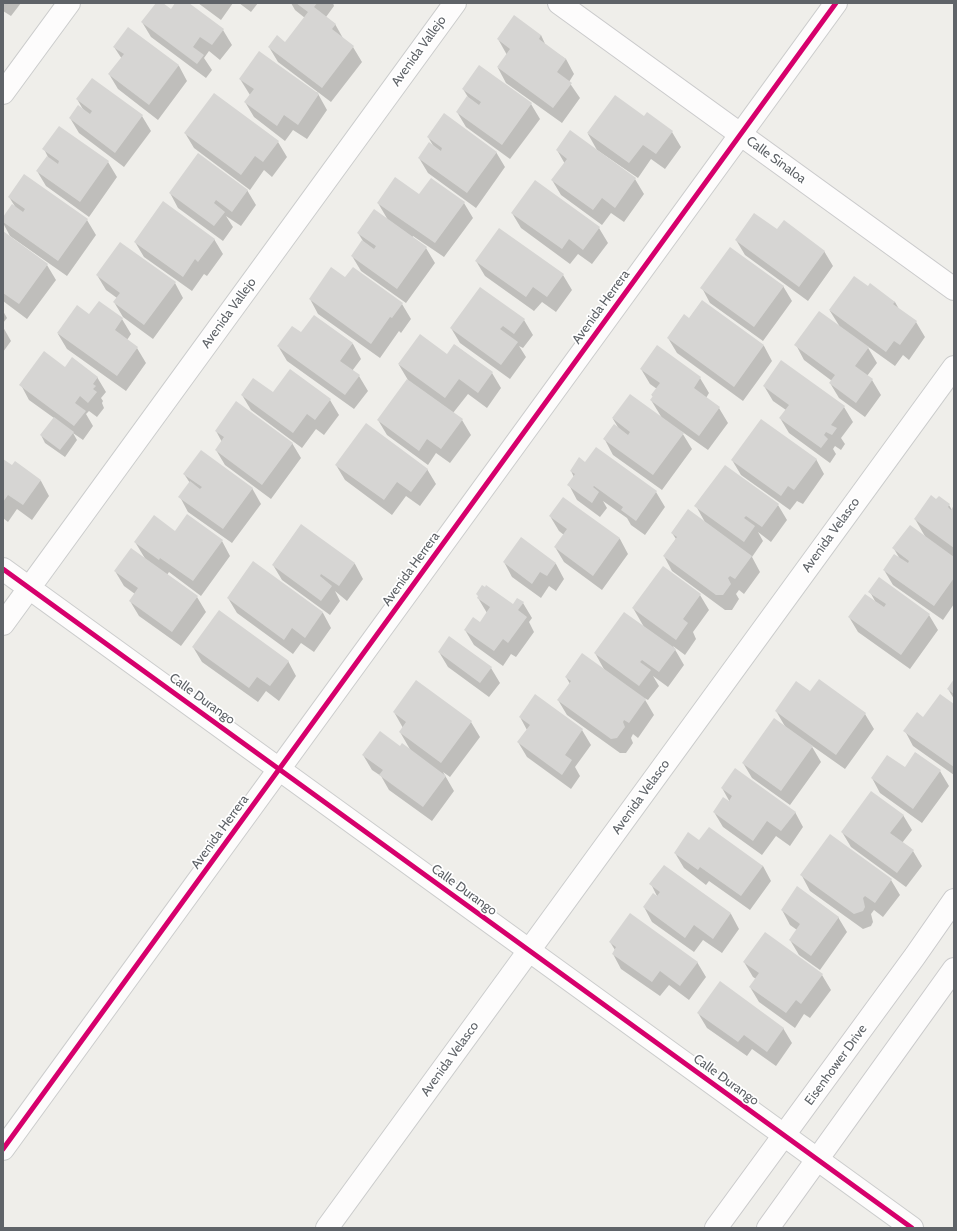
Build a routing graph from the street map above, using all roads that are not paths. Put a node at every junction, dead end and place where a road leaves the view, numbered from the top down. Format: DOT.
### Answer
graph roads {
  1 [pos="69,3"];
  2 [pos="454,3"];
  3 [pos="559,3"];
  4 [pos="836,3"];
  5 [pos="3,93"];
  6 [pos="740,134"];
  7 [pos="954,289"];
  8 [pos="954,366"];
  9 [pos="3,569"];
  10 [pos="29,588"];
  11 [pos="3,624"];
  12 [pos="279,769"];
  13 [pos="954,900"];
  14 [pos="529,951"];
  15 [pos="954,970"];
  16 [pos="784,1136"];
  17 [pos="3,1149"];
  18 [pos="818,1159"];
  19 [pos="328,1228"];
  20 [pos="716,1228"];
  21 [pos="768,1228"];
  22 [pos="912,1228"];
  1 -- 5 [label="street"];
  2 -- 10 [label="street, Avenida Vallejo"];
  3 -- 6 [label="street, Calle Sinaloa"];
  4 -- 6 [label="street, Avenida Herrera"];
  6 -- 7 [label="street, Calle Sinaloa"];
  6 -- 12 [label="street, Avenida Herrera"];
  8 -- 14 [label="street, Avenida Velasco"];
  9 -- 10 [label="street, Calle Durango"];
  10 -- 11 [label="street, Avenida Vallejo"];
  10 -- 12 [label="street, Calle Durango"];
  12 -- 14 [label="street, Calle Durango"];
  12 -- 17 [label="street, Avenida Herrera"];
  13 -- 16 [label="street, Eisenhower Drive"];
  14 -- 16 [label="street, Calle Durango"];
  14 -- 19 [label="street, Avenida Velasco"];
  15 -- 18 [label="street"];
  16 -- 18 [label="street, Calle Durango"];
  16 -- 20 [label="street, Eisenhower Drive"];
  18 -- 21 [label="street"];
  18 -- 22 [label="street, Calle Durango"];
}
